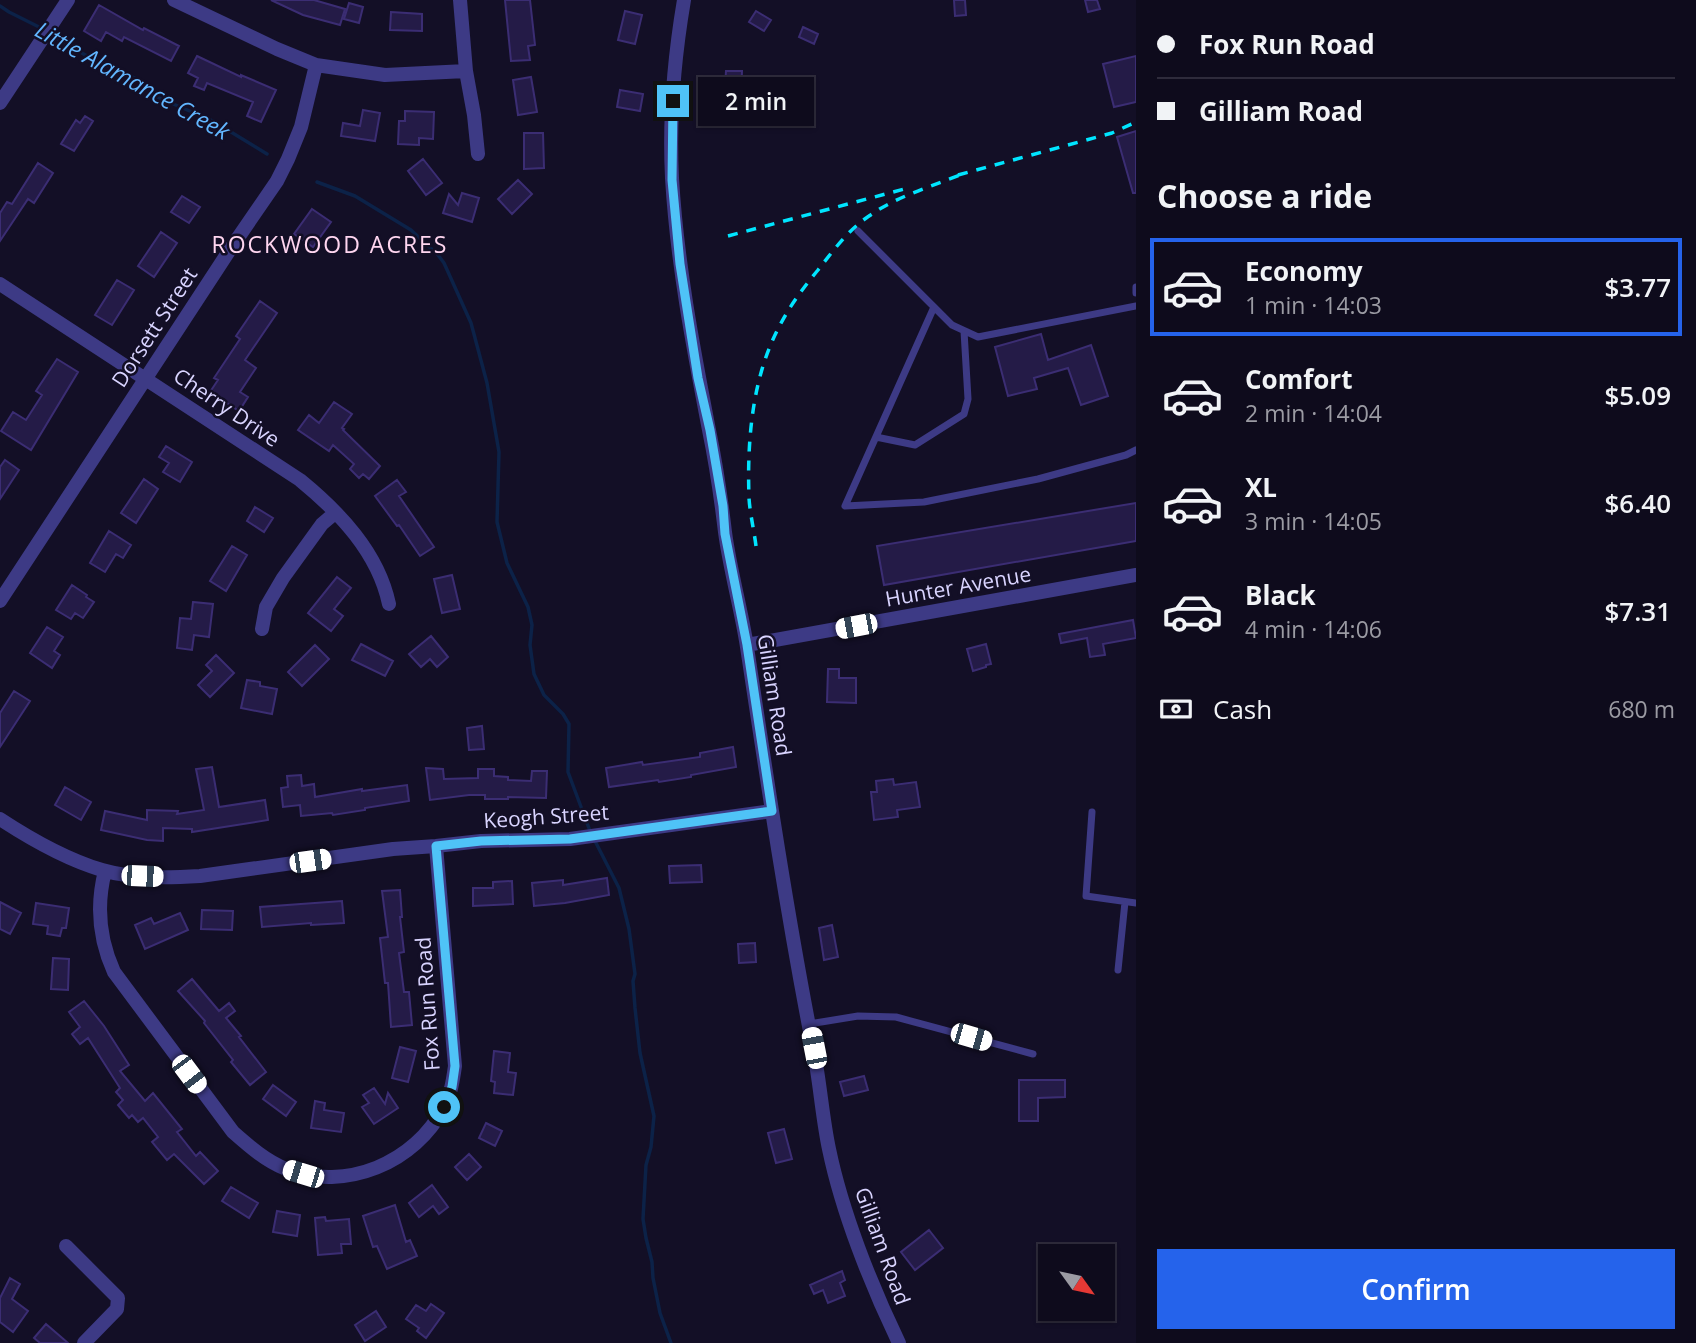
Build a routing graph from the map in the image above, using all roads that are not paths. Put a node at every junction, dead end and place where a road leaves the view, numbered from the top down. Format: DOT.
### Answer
graph roads {
  1 [pos="68,0"];
  2 [pos="174,0"];
  3 [pos="460,0"];
  4 [pos="684,0"];
  5 [pos="316,65"];
  6 [pos="466,71"];
  7 [pos="0,103"];
  8 [pos="478,153"];
  9 [pos="858,231"];
  10 [pos="0,284"];
  11 [pos="1136,287"];
  12 [pos="1136,293"];
  13 [pos="1136,306"];
  14 [pos="934,307"];
  15 [pos="964,331"];
  16 [pos="146,378"];
  17 [pos="876,437"];
  18 [pos="1136,450"];
  19 [pos="335,513"];
  20 [pos="1136,575"];
  21 [pos="0,601"];
  22 [pos="389,604"];
  23 [pos="262,629"];
  24 [pos="747,645"];
  25 [pos="772,811"];
  26 [pos="1092,813"];
  27 [pos="0,819"];
  28 [pos="436,846"];
  29 [pos="105,871"];
  30 [pos="1125,902"];
  31 [pos="1136,903"];
  32 [pos="1118,970"];
  33 [pos="809,1024"];
  34 [pos="1033,1054"];
  35 [pos="66,1246"];
  36 [pos="84,1343"];
  37 [pos="899,1343"];
  1 -- 7 [label="street"];
  2 -- 5 [label="street"];
  3 -- 6 [label="street"];
  4 -- 24 [label="street, Gilliam Road"];
  5 -- 6 [label="street"];
  5 -- 16 [label="street, Dorsett Street"];
  6 -- 8 [label="street"];
  9 -- 14 [label="lane"];
  10 -- 16 [label="street, Cherry Drive"];
  11 -- 12 [label="lane"];
  13 -- 15 [label="lane"];
  14 -- 15 [label="lane"];
  14 -- 17 [label="lane"];
  15 -- 17 [label="lane"];
  16 -- 19 [label="street, Cherry Drive"];
  16 -- 21 [label="street, Dorsett Street"];
  17 -- 18 [label="lane"];
  19 -- 22 [label="street, Cherry Drive"];
  19 -- 23 [label="street"];
  20 -- 24 [label="street, Hunter Avenue"];
  24 -- 25 [label="street, Gilliam Road"];
  25 -- 28 [label="street, Keogh Street"];
  25 -- 33 [label="street, Gilliam Road"];
  26 -- 30 [label="lane"];
  27 -- 29 [label="street, Keogh Street"];
  28 -- 29 [label="street, Keogh Street"];
  28 -- 29 [label="street, Fox Run Road"];
  30 -- 31 [label="lane"];
  30 -- 32 [label="lane"];
  33 -- 34 [label="lane"];
  33 -- 37 [label="street, Gilliam Road"];
  35 -- 36 [label="street"];
}
